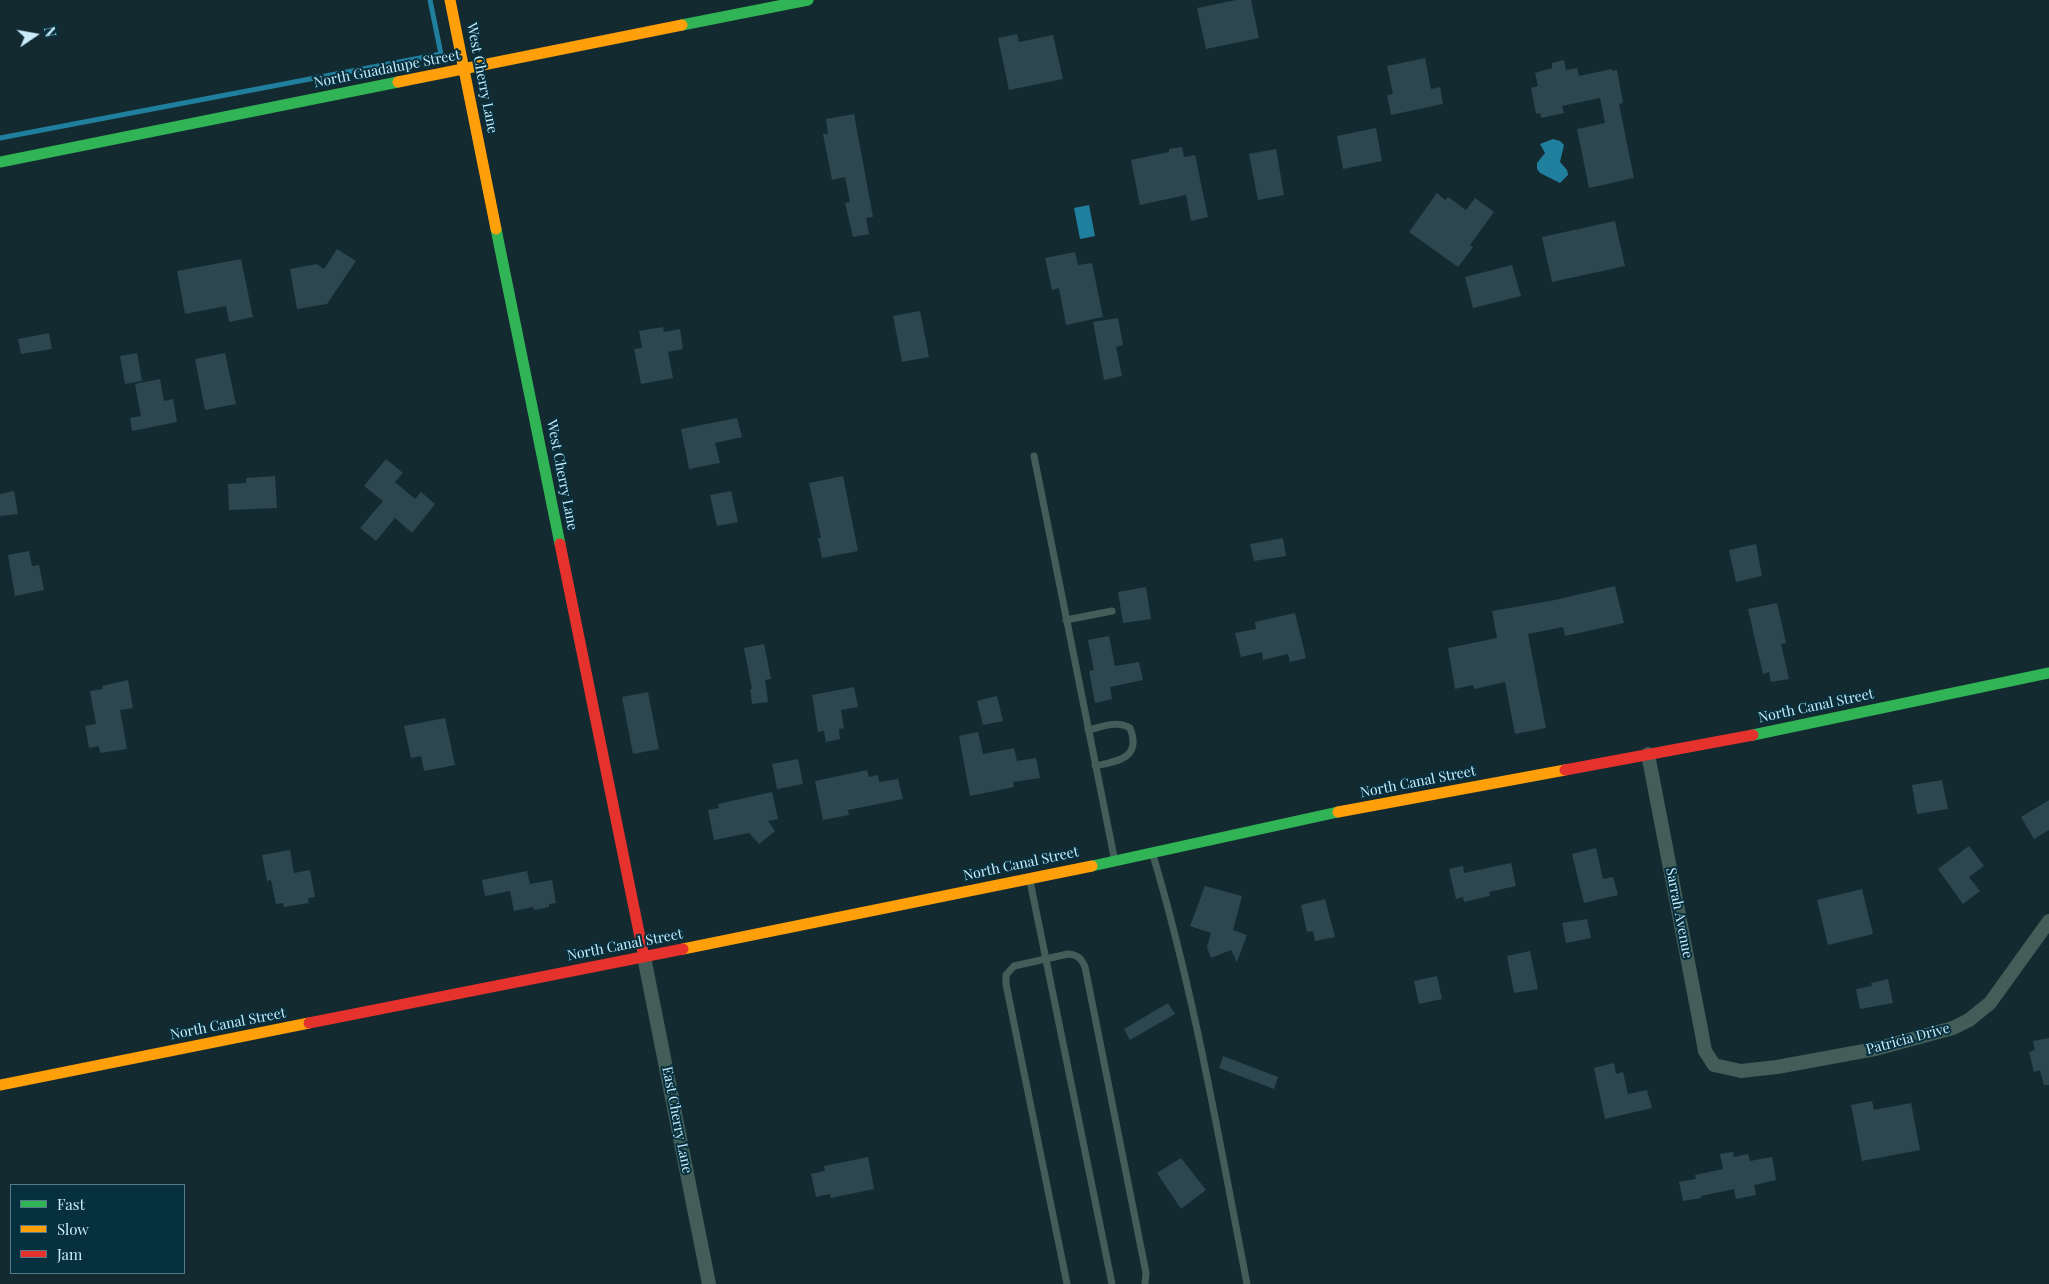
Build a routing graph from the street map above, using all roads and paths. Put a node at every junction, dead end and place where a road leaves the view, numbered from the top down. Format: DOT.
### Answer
graph roads {
  1 [pos="450,0"];
  2 [pos="808,0"];
  3 [pos="464,69"];
  4 [pos="0,162"];
  5 [pos="1034,456"];
  6 [pos="1112,612"];
  7 [pos="1066,620"];
  8 [pos="2049,673"];
  9 [pos="1088,730"];
  10 [pos="1648,754"];
  11 [pos="1095,766"];
  12 [pos="1153,853"];
  13 [pos="1114,860"];
  14 [pos="1030,878"];
  15 [pos="2049,921"];
  16 [pos="2043,940"];
  17 [pos="644,957"];
  18 [pos="1046,960"];
  19 [pos="1720,1066"];
  20 [pos="0,1085"];
  21 [pos="709,1284"];
  22 [pos="1067,1284"];
  23 [pos="1112,1284"];
  24 [pos="1145,1284"];
  25 [pos="1247,1284"];
  1 -- 3 [label="main road, West Cherry Lane"];
  2 -- 3 [label="main road, North Guadalupe Street"];
  3 -- 4 [label="main road, North Guadalupe Street"];
  3 -- 17 [label="main road, West Cherry Lane"];
  5 -- 7 [label="lane"];
  6 -- 7 [label="lane"];
  7 -- 9 [label="lane"];
  8 -- 10 [label="main road, North Canal Street"];
  9 -- 11 [label="lane"];
  9 -- 11 [label="lane"];
  10 -- 12 [label="main road, North Canal Street"];
  10 -- 19 [label="street, Sarrah Avenue"];
  11 -- 13 [label="lane"];
  12 -- 13 [label="main road, North Canal Street"];
  12 -- 25 [label="lane"];
  13 -- 14 [label="main road, North Canal Street"];
  14 -- 17 [label="main road, North Canal Street"];
  14 -- 18 [label="lane"];
  15 -- 16 [label="street, Patricia Drive"];
  16 -- 19 [label="street, Patricia Drive"];
  17 -- 20 [label="main road, North Canal Street"];
  17 -- 21 [label="street, East Cherry Lane"];
  18 -- 22 [label="lane"];
  18 -- 23 [label="lane"];
  18 -- 24 [label="lane"];
}
